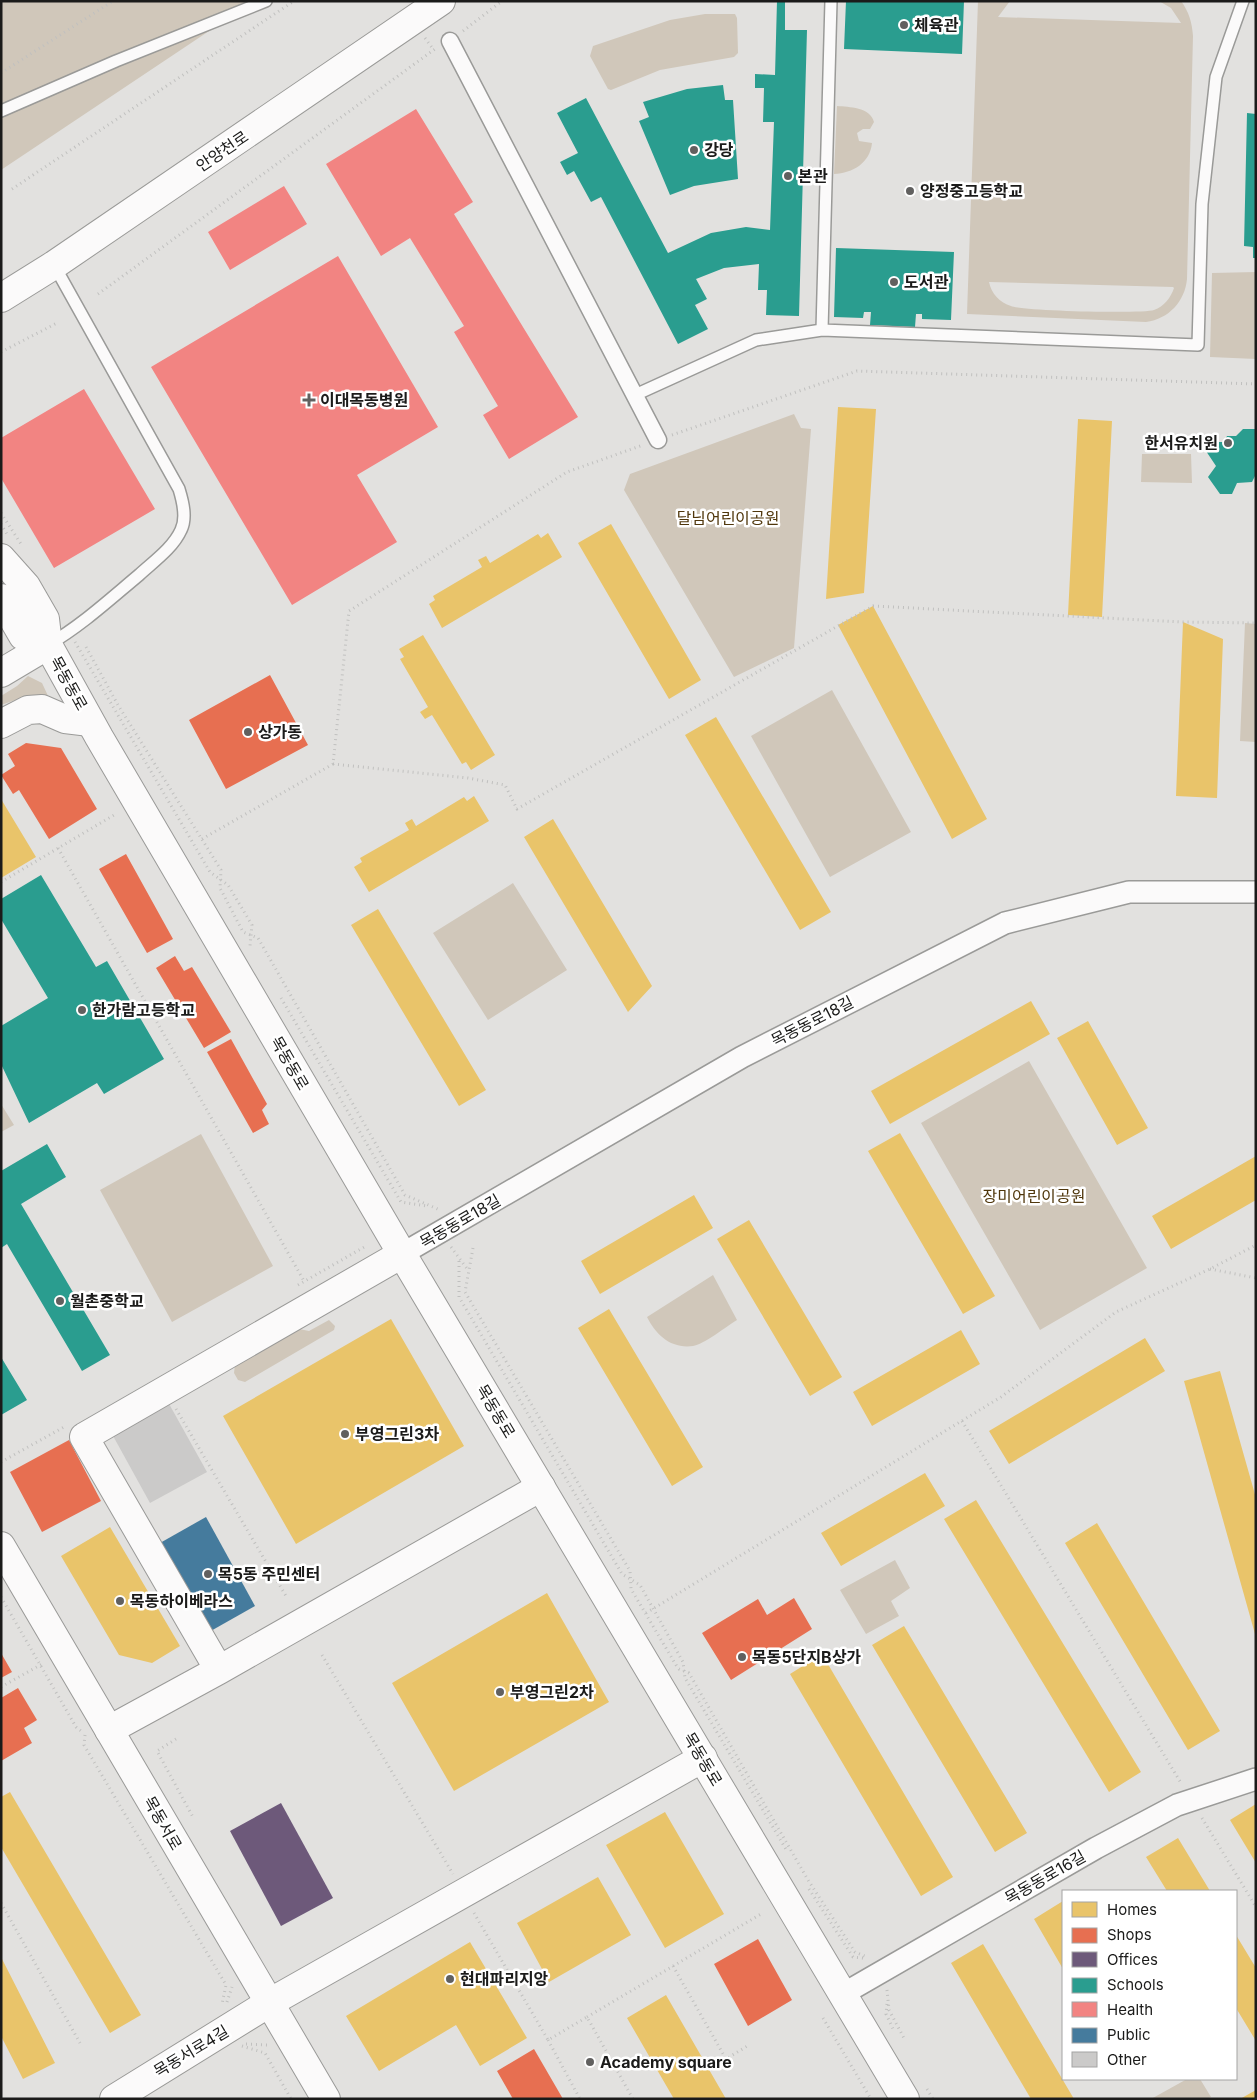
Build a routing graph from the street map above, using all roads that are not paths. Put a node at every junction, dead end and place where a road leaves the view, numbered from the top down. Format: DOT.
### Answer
graph roads {
  1 [pos="266,1"];
  2 [pos="441,1"];
  3 [pos="831,1"];
  4 [pos="1243,1"];
  5 [pos="450,41"];
  6 [pos="1,112"];
  7 [pos="54,265"];
  8 [pos="1,298"];
  9 [pos="822,330"];
  10 [pos="635,395"];
  11 [pos="658,440"];
  12 [pos="6,548"];
  13 [pos="1,598"];
  14 [pos="59,639"];
  15 [pos="1,673"];
  16 [pos="90,722"];
  17 [pos="1,724"];
  18 [pos="1256,892"];
  19 [pos="402,1254"];
  20 [pos="541,1487"];
  21 [pos="1,1546"];
  22 [pos="219,1670"];
  23 [pos="98,1729"];
  24 [pos="703,1758"];
  25 [pos="1256,1779"];
  26 [pos="843,1994"];
  27 [pos="269,2003"];
  28 [pos="914,2091"];
  29 [pos="114,2099"];
  30 [pos="326,2099"];
  1 -- 6 [label="lane"];
  2 -- 7 [label="main road, 안양천로"];
  3 -- 9 [label="lane"];
  4 -- 9 [label="lane"];
  5 -- 10 [label="street"];
  7 -- 8 [label="main road, 안양천로"];
  7 -- 14 [label="lane"];
  9 -- 10 [label="lane"];
  10 -- 11 [label="street"];
  12 -- 14 [label="main road, 목동동로"];
  13 -- 14 [label="main road, 목동동로"];
  14 -- 15 [label="main road"];
  14 -- 16 [label="main road, 목동동로"];
  16 -- 17 [label="main road, 목동동로"];
  16 -- 19 [label="main road, 목동동로"];
  18 -- 19 [label="street, 목동동로18길"];
  19 -- 20 [label="main road, 목동동로"];
  19 -- 22 [label="main road"];
  20 -- 22 [label="main road"];
  20 -- 24 [label="main road, 목동동로"];
  21 -- 23 [label="main road, 목동서로"];
  22 -- 23 [label="main road"];
  23 -- 27 [label="main road, 목동서로"];
  24 -- 26 [label="main road, 목동동로"];
  24 -- 27 [label="main road, 목동서로4길"];
  25 -- 26 [label="street, 목동동로16길"];
  26 -- 28 [label="main road, 목동동로"];
  27 -- 29 [label="main road, 목동서로4길"];
  27 -- 30 [label="main road, 목동서로"];
}
